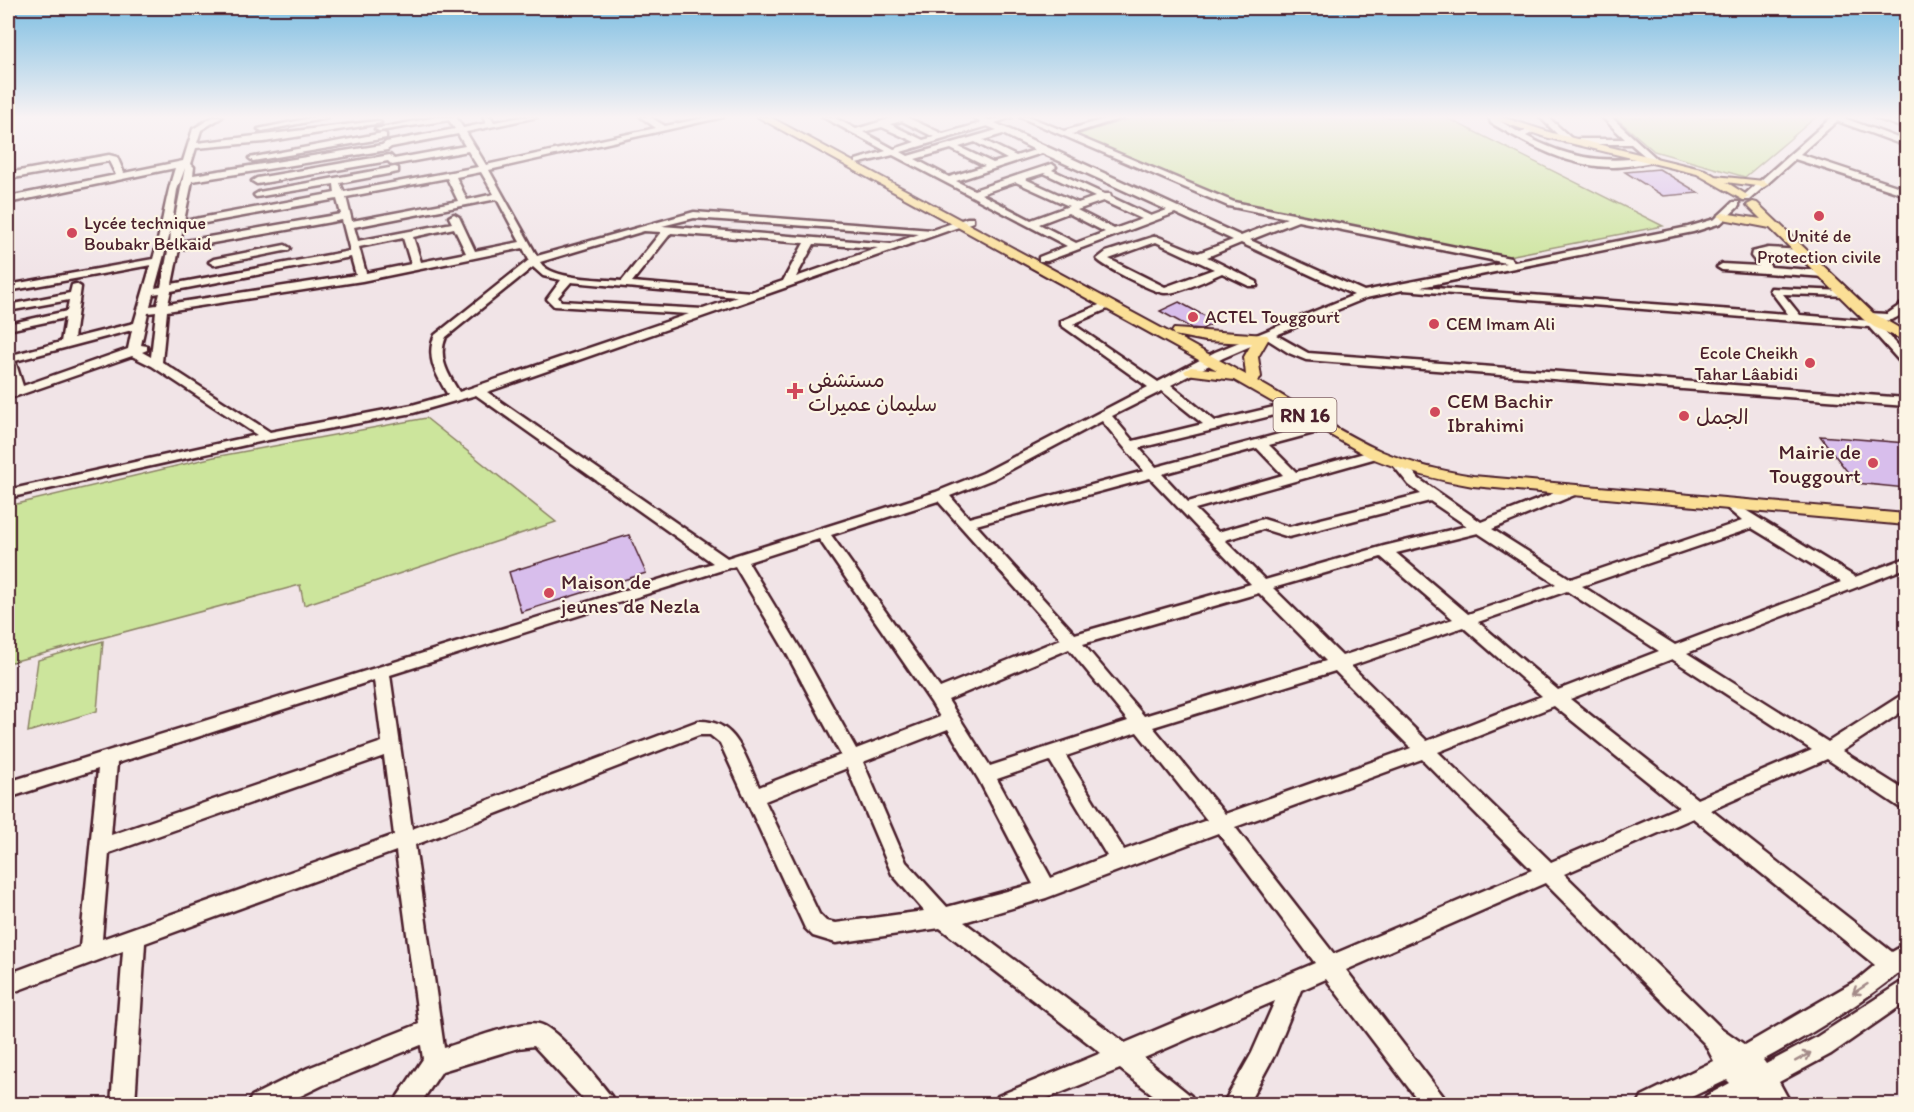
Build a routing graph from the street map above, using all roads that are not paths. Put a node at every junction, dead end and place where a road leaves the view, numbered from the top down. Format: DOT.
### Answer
graph roads {
  1 [pos="44,169"];
  2 [pos="58,169"];
  3 [pos="118,169"];
  4 [pos="162,169"];
  5 [pos="179,169"];
  6 [pos="190,169"];
  7 [pos="240,169"];
  8 [pos="255,169"];
  9 [pos="328,169"];
  10 [pos="351,169"];
  11 [pos="395,169"];
  12 [pos="434,169"];
  13 [pos="482,169"];
  14 [pos="862,169"];
  15 [pos="871,169"];
  16 [pos="925,169"];
  17 [pos="983,169"];
  18 [pos="1048,169"];
  19 [pos="1086,169"];
  20 [pos="1147,169"];
  21 [pos="1685,169"];
  22 [pos="1781,169"];
  23 [pos="1835,169"];
  24 [pos="1045,170"];
  25 [pos="1692,171"];
  26 [pos="450,174"];
  27 [pos="8,176"];
  28 [pos="1710,176"];
  29 [pos="122,177"];
  30 [pos="438,177"];
  31 [pos="1017,179"];
  32 [pos="334,181"];
  33 [pos="947,181"];
  34 [pos="257,182"];
  35 [pos="188,183"];
  36 [pos="400,183"];
  37 [pos="1764,184"];
  38 [pos="59,189"];
  39 [pos="1130,189"];
  40 [pos="172,190"];
  41 [pos="1906,192"];
  42 [pos="975,193"];
  43 [pos="259,195"];
  44 [pos="340,195"];
  45 [pos="500,196"];
  46 [pos="1104,197"];
  47 [pos="8,200"];
  48 [pos="1741,200"];
  49 [pos="464,203"];
  50 [pos="450,206"];
  51 [pos="1074,208"];
  52 [pos="261,209"];
  53 [pos="1175,210"];
  54 [pos="1722,216"];
  55 [pos="1296,218"];
  56 [pos="1150,219"];
  57 [pos="347,221"];
  58 [pos="964,222"];
  59 [pos="1032,223"];
  60 [pos="180,225"];
  61 [pos="457,225"];
  62 [pos="1775,225"];
  63 [pos="167,227"];
  64 [pos="281,228"];
  65 [pos="644,228"];
  66 [pos="668,230"];
  67 [pos="934,232"];
  68 [pos="1114,232"];
  69 [pos="407,234"];
  70 [pos="1238,239"];
  71 [pos="810,241"];
  72 [pos="526,244"];
  73 [pos="893,246"];
  74 [pos="175,247"];
  75 [pos="1076,247"];
  76 [pos="285,248"];
  77 [pos="161,249"];
  78 [pos="355,249"];
  79 [pos="1804,253"];
  80 [pos="472,255"];
  81 [pos="1197,256"];
  82 [pos="1043,259"];
  83 [pos="535,260"];
  84 [pos="157,261"];
  85 [pos="214,262"];
  86 [pos="1520,263"];
  87 [pos="291,265"];
  88 [pos="417,267"];
  89 [pos="1722,267"];
  90 [pos="1223,270"];
  91 [pos="1768,270"];
  92 [pos="1825,274"];
  93 [pos="78,276"];
  94 [pos="362,278"];
  95 [pos="1440,278"];
  96 [pos="567,279"];
  97 [pos="788,284"];
  98 [pos="1252,284"];
  99 [pos="624,285"];
  100 [pos="1392,287"];
  101 [pos="8,288"];
  102 [pos="166,289"];
  103 [pos="149,292"];
  104 [pos="1458,294"];
  105 [pos="1845,294"];
  106 [pos="75,295"];
  107 [pos="754,295"];
  108 [pos="1363,295"];
  109 [pos="1906,304"];
  110 [pos="1108,305"];
  111 [pos="8,308"];
  112 [pos="162,308"];
  113 [pos="144,310"];
  114 [pos="706,312"];
  115 [pos="72,313"];
  116 [pos="1797,319"];
  117 [pos="1873,321"];
  118 [pos="140,325"];
  119 [pos="8,327"];
  120 [pos="1262,337"];
  121 [pos="1906,337"];
  122 [pos="1180,338"];
  123 [pos="67,343"];
  124 [pos="157,344"];
  125 [pos="134,351"];
  126 [pos="1215,358"];
  127 [pos="8,359"];
  128 [pos="1906,361"];
  129 [pos="156,363"];
  130 [pos="1187,373"];
  131 [pos="1237,376"];
  132 [pos="1254,377"];
  133 [pos="1161,386"];
  134 [pos="478,391"];
  135 [pos="13,393"];
  136 [pos="456,398"];
  137 [pos="1906,402"];
  138 [pos="1291,407"];
  139 [pos="1104,415"];
  140 [pos="1324,426"];
  141 [pos="1214,427"];
  142 [pos="268,436"];
  143 [pos="1259,443"];
  144 [pos="1129,446"];
  145 [pos="1375,454"];
  146 [pos="1400,465"];
  147 [pos="1152,472"];
  148 [pos="1293,477"];
  149 [pos="1577,489"];
  150 [pos="8,494"];
  151 [pos="941,495"];
  152 [pos="1431,496"];
  153 [pos="1729,504"];
  154 [pos="1185,507"];
  155 [pos="1906,508"];
  156 [pos="1906,520"];
  157 [pos="1753,522"];
  158 [pos="967,523"];
  159 [pos="1482,527"];
  160 [pos="822,533"];
  161 [pos="1215,538"];
  162 [pos="1384,551"];
  163 [pos="733,562"];
  164 [pos="1906,563"];
  165 [pos="1854,583"];
  166 [pos="1570,585"];
  167 [pos="1262,586"];
  168 [pos="1463,621"];
  169 [pos="1072,641"];
  170 [pos="1672,652"];
  171 [pos="1338,663"];
  172 [pos="381,671"];
  173 [pos="937,697"];
  174 [pos="1556,698"];
  175 [pos="1906,701"];
  176 [pos="951,720"];
  177 [pos="1141,724"];
  178 [pos="390,746"];
  179 [pos="1422,751"];
  180 [pos="1828,751"];
  181 [pos="1054,752"];
  182 [pos="852,758"];
  183 [pos="108,759"];
  184 [pos="986,775"];
  185 [pos="8,790"];
  186 [pos="754,797"];
  187 [pos="1906,801"];
  188 [pos="1696,810"];
  189 [pos="1222,824"];
  190 [pos="405,840"];
  191 [pos="99,848"];
  192 [pos="1120,860"];
  193 [pos="1550,872"];
  194 [pos="1046,889"];
  195 [pos="944,918"];
  196 [pos="135,937"];
  197 [pos="90,952"];
  198 [pos="1900,960"];
  199 [pos="1328,966"];
  200 [pos="1293,983"];
  201 [pos="8,984"];
  202 [pos="1906,990"];
  203 [pos="431,1030"];
  204 [pos="1123,1056"];
  205 [pos="435,1062"];
  206 [pos="1736,1062"];
  207 [pos="1756,1082"];
  208 [pos="123,1104"];
  209 [pos="260,1104"];
  210 [pos="406,1104"];
  211 [pos="603,1104"];
  212 [pos="1006,1104"];
  213 [pos="1183,1104"];
  214 [pos="1235,1104"];
  215 [pos="1435,1104"];
  216 [pos="1650,1104"];
  217 [pos="1714,1104"];
  218 [pos="1778,1104"];
  1 -- 27 [label="street"];
  2 -- 38 [label="street"];
  3 -- 29 [label="street"];
  4 -- 29 [label="street"];
  5 -- 40 [label="street"];
  6 -- 35 [label="street"];
  7 -- 35 [label="street"];
  8 -- 34 [label="street"];
  9 -- 32 [label="street"];
  9 -- 34 [label="street"];
  10 -- 32 [label="street"];
  11 -- 36 [label="street"];
  12 -- 30 [label="street"];
  13 -- 26 [label="street"];
  13 -- 45 [label="street"];
  14 -- 58 [label="main road, RN 16"];
  15 -- 58 [label="main road, RN 16"];
  16 -- 33 [label="street"];
  17 -- 33 [label="street"];
  18 -- 24 [label="street"];
  19 -- 39 [label="street"];
  20 -- 55 [label="street"];
  21 -- 25 [label="main road"];
  22 -- 37 [label="street"];
  23 -- 41 [label="street"];
  24 -- 31 [label="street"];
  24 -- 46 [label="street"];
  25 -- 28 [label="main road"];
  25 -- 48 [label="main road"];
  26 -- 30 [label="street"];
  26 -- 49 [label="street"];
  28 -- 37 [label="main road"];
  28 -- 48 [label="main road"];
  29 -- 38 [label="street"];
  30 -- 36 [label="street"];
  31 -- 42 [label="street"];
  31 -- 51 [label="street"];
  32 -- 43 [label="street"];
  32 -- 44 [label="street"];
  33 -- 42 [label="street"];
  34 -- 43 [label="street"];
  35 -- 40 [label="street"];
  35 -- 60 [label="street"];
  36 -- 44 [label="street"];
  37 -- 48 [label="street"];
  38 -- 47 [label="street"];
  39 -- 46 [label="street"];
  39 -- 53 [label="street"];
  40 -- 63 [label="street"];
  42 -- 59 [label="street"];
  43 -- 52 [label="street"];
  44 -- 52 [label="street"];
  44 -- 57 [label="street"];
  45 -- 49 [label="street"];
  45 -- 72 [label="street"];
  46 -- 51 [label="street"];
  46 -- 56 [label="street"];
  48 -- 54 [label="street"];
  48 -- 62 [label="main road"];
  49 -- 50 [label="street"];
  50 -- 57 [label="street"];
  50 -- 61 [label="street"];
  51 -- 59 [label="street"];
  51 -- 68 [label="street"];
  52 -- 60 [label="street"];
  53 -- 56 [label="street"];
  53 -- 70 [label="street"];
  54 -- 62 [label="main road"];
  54 -- 86 [label="street"];
  55 -- 70 [label="street"];
  55 -- 86 [label="street"];
  56 -- 68 [label="street"];
  57 -- 64 [label="street"];
  57 -- 78 [label="street"];
  58 -- 67 [label="street"];
  58 -- 82 [label="main road, RN 16"];
  58 -- 110 [label="main road, RN 16"];
  59 -- 75 [label="street"];
  60 -- 63 [label="street"];
  60 -- 74 [label="street"];
  61 -- 69 [label="street"];
  61 -- 80 [label="street"];
  62 -- 79 [label="main road"];
  63 -- 77 [label="street"];
  64 -- 74 [label="street"];
  64 -- 76 [label="street"];
  65 -- 66 [label="street"];
  65 -- 67 [label="street"];
  65 -- 83 [label="street"];
  66 -- 71 [label="street"];
  66 -- 99 [label="street"];
  67 -- 73 [label="street"];
  68 -- 75 [label="street"];
  69 -- 78 [label="street"];
  69 -- 88 [label="street"];
  70 -- 81 [label="street"];
  70 -- 108 [label="street"];
  71 -- 73 [label="street"];
  71 -- 97 [label="street"];
  72 -- 80 [label="street"];
  72 -- 83 [label="street"];
  73 -- 97 [label="street"];
  74 -- 77 [label="street"];
  74 -- 102 [label="street"];
  75 -- 82 [label="street"];
  76 -- 85 [label="street"];
  76 -- 87 [label="street"];
  77 -- 84 [label="street"];
  78 -- 87 [label="street"];
  78 -- 94 [label="street"];
  79 -- 91 [label="street"];
  79 -- 92 [label="main road"];
  80 -- 88 [label="street"];
  81 -- 90 [label="street"];
  81 -- 90 [label="street"];
  82 -- 122 [label="main road, RN 16"];
  83 -- 96 [label="street"];
  83 -- 136 [label="street"];
  84 -- 93 [label="street"];
  84 -- 103 [label="street"];
  86 -- 95 [label="street"];
  87 -- 102 [label="street"];
  88 -- 94 [label="street"];
  89 -- 91 [label="street"];
  90 -- 98 [label="street"];
  91 -- 92 [label="street"];
  92 -- 105 [label="main road"];
  93 -- 101 [label="street"];
  93 -- 106 [label="street"];
  94 -- 112 [label="street"];
  95 -- 100 [label="street"];
  95 -- 104 [label="street"];
  96 -- 99 [label="street"];
  96 -- 114 [label="street"];
  97 -- 107 [label="street"];
  99 -- 107 [label="street"];
  100 -- 104 [label="street"];
  100 -- 108 [label="street"];
  102 -- 103 [label="street"];
  102 -- 112 [label="street"];
  103 -- 113 [label="street"];
  104 -- 116 [label="street"];
  105 -- 116 [label="street"];
  105 -- 117 [label="main road"];
  106 -- 111 [label="street"];
  106 -- 115 [label="street"];
  107 -- 114 [label="street"];
  108 -- 120 [label="street"];
  109 -- 117 [label="street"];
  110 -- 122 [label="main road, RN 16"];
  110 -- 133 [label="street"];
  112 -- 113 [label="street"];
  112 -- 124 [label="street"];
  113 -- 118 [label="street"];
  114 -- 134 [label="street"];
  115 -- 119 [label="street"];
  115 -- 123 [label="street"];
  116 -- 117 [label="street"];
  117 -- 121 [label="main road"];
  117 -- 128 [label="street"];
  118 -- 123 [label="street"];
  118 -- 125 [label="street"];
  120 -- 122 [label="main road"];
  120 -- 126 [label="street"];
  120 -- 132 [label="main road"];
  120 -- 137 [label="street"];
  122 -- 126 [label="main road, RN 16"];
  122 -- 130 [label="main road"];
  123 -- 127 [label="street"];
  124 -- 125 [label="street"];
  124 -- 129 [label="street"];
  125 -- 129 [label="street"];
  125 -- 135 [label="street"];
  126 -- 130 [label="street"];
  126 -- 131 [label="main road, RN 16"];
  126 -- 132 [label="main road, RN 16"];
  127 -- 135 [label="street"];
  129 -- 142 [label="street"];
  130 -- 131 [label="main road"];
  130 -- 133 [label="street"];
  131 -- 138 [label="main road, RN 16"];
  132 -- 155 [label="main road, RN 16"];
  133 -- 139 [label="street"];
  133 -- 141 [label="street"];
  134 -- 136 [label="street"];
  134 -- 163 [label="street"];
  136 -- 142 [label="street"];
  138 -- 140 [label="main road, RN 16"];
  138 -- 141 [label="street"];
  139 -- 144 [label="street"];
  139 -- 151 [label="street"];
  140 -- 143 [label="street"];
  140 -- 145 [label="main road, RN 16"];
  141 -- 144 [label="street"];
  142 -- 150 [label="street"];
  143 -- 147 [label="street"];
  143 -- 148 [label="street"];
  144 -- 147 [label="street"];
  145 -- 146 [label="main road, RN 16"];
  145 -- 148 [label="street"];
  146 -- 149 [label="main road, RN 16"];
  146 -- 152 [label="street"];
  147 -- 154 [label="street"];
  147 -- 158 [label="street"];
  148 -- 154 [label="street"];
  149 -- 153 [label="main road, RN 16"];
  149 -- 159 [label="street"];
  151 -- 158 [label="street"];
  151 -- 160 [label="street"];
  152 -- 159 [label="street"];
  152 -- 161 [label="street"];
  153 -- 156 [label="main road, RN 16"];
  153 -- 157 [label="street"];
  154 -- 161 [label="street"];
  157 -- 165 [label="street"];
  157 -- 166 [label="street"];
  158 -- 169 [label="street"];
  159 -- 162 [label="street"];
  159 -- 166 [label="street"];
  160 -- 163 [label="street"];
  160 -- 173 [label="street"];
  161 -- 167 [label="street"];
  162 -- 167 [label="street"];
  162 -- 168 [label="street"];
  163 -- 172 [label="street"];
  163 -- 182 [label="street"];
  164 -- 165 [label="street"];
  165 -- 170 [label="street"];
  166 -- 168 [label="street"];
  166 -- 170 [label="street"];
  167 -- 169 [label="street"];
  167 -- 171 [label="street"];
  168 -- 171 [label="street"];
  168 -- 174 [label="street"];
  169 -- 173 [label="street"];
  169 -- 177 [label="street"];
  170 -- 174 [label="street"];
  170 -- 180 [label="street"];
  171 -- 177 [label="street"];
  171 -- 179 [label="street"];
  172 -- 178 [label="street"];
  172 -- 183 [label="street"];
  173 -- 176 [label="street"];
  174 -- 179 [label="street"];
  174 -- 188 [label="street"];
  175 -- 180 [label="street"];
  176 -- 182 [label="street"];
  176 -- 184 [label="street"];
  177 -- 181 [label="street"];
  177 -- 189 [label="street"];
  178 -- 190 [label="street"];
  178 -- 191 [label="street"];
  179 -- 189 [label="street"];
  179 -- 193 [label="street"];
  180 -- 187 [label="street"];
  180 -- 188 [label="street"];
  181 -- 184 [label="street"];
  181 -- 192 [label="street"];
  182 -- 186 [label="street"];
  182 -- 195 [label="street"];
  183 -- 185 [label="street"];
  183 -- 191 [label="street"];
  184 -- 194 [label="street"];
  186 -- 190 [label="street"];
  186 -- 195 [label="street"];
  188 -- 193 [label="street"];
  188 -- 198 [label="street"];
  189 -- 192 [label="street"];
  189 -- 199 [label="street"];
  190 -- 196 [label="street"];
  190 -- 203 [label="street"];
  191 -- 197 [label="street"];
  192 -- 194 [label="street"];
  193 -- 199 [label="street"];
  193 -- 206 [label="street"];
  194 -- 195 [label="street"];
  195 -- 204 [label="street"];
  196 -- 197 [label="street"];
  196 -- 208 [label="street"];
  197 -- 201 [label="street"];
  198 -- 206 [label="street, one-way"];
  199 -- 200 [label="street"];
  199 -- 215 [label="street"];
  200 -- 204 [label="street"];
  200 -- 214 [label="street"];
  207 -- 202 [label="street, one-way"];
  203 -- 205 [label="street"];
  203 -- 209 [label="street"];
  204 -- 212 [label="street"];
  204 -- 213 [label="street"];
  205 -- 210 [label="street"];
  205 -- 211 [label="street"];
  206 -- 207 [label="street"];
  206 -- 216 [label="street"];
  207 -- 217 [label="street"];
  207 -- 218 [label="street"];
}
